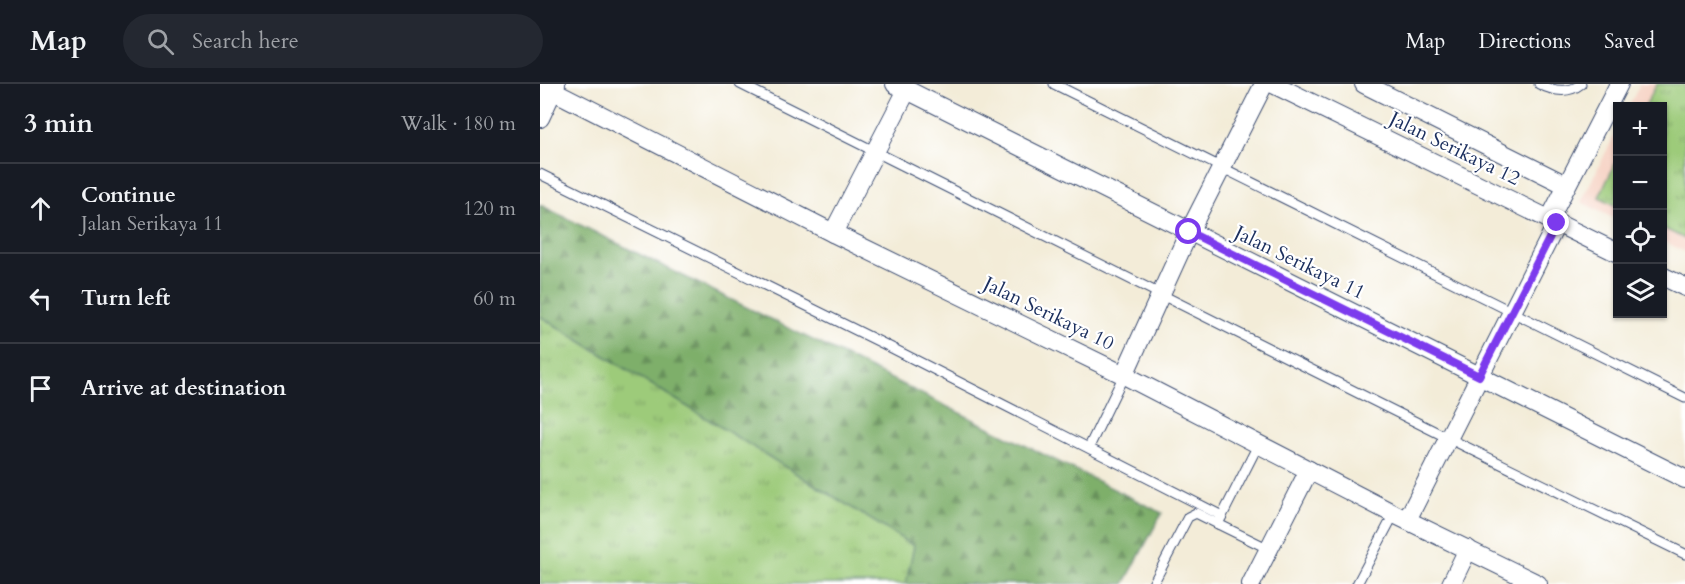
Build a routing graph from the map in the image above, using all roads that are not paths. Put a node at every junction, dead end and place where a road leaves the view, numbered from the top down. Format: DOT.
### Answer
graph roads {
  1 [pos="741,84"];
  2 [pos="1054,84"];
  3 [pos="1264,84"];
  4 [pos="1272,84"];
  5 [pos="1364,84"];
  6 [pos="1539,84"];
  7 [pos="1581,84"];
  8 [pos="1619,84"];
  9 [pos="550,86"];
  10 [pos="904,86"];
  11 [pos="540,118"];
  12 [pos="875,153"];
  13 [pos="1222,167"];
  14 [pos="540,174"];
  15 [pos="1566,185"];
  16 [pos="1553,221"];
  17 [pos="833,232"];
  18 [pos="1189,232"];
  19 [pos="1613,251"];
  20 [pos="1667,278"];
  21 [pos="1685,287"];
  22 [pos="1161,293"];
  23 [pos="1512,312"];
  24 [pos="1124,375"];
  25 [pos="1479,376"];
  26 [pos="1685,398"];
  27 [pos="1448,438"];
  28 [pos="1258,445"];
  29 [pos="1089,447"];
  30 [pos="1309,470"];
  31 [pos="1685,479"];
  32 [pos="1400,517"];
  33 [pos="1220,520"];
  34 [pos="1269,549"];
  35 [pos="1468,549"];
  36 [pos="1685,554"];
  37 [pos="1153,584"];
  38 [pos="1251,584"];
  39 [pos="1357,584"];
  40 [pos="1451,584"];
  41 [pos="1538,584"];
  1 -- 12 [label="lane"];
  2 -- 13 [label="lane"];
  3 -- 13 [label="street"];
  4 -- 16 [label="street, Jalan Serikaya 12"];
  5 -- 15 [label="street"];
  6 -- 7 [label="lane"];
  8 -- 15 [label="street"];
  9 -- 11 [label="street"];
  9 -- 17 [label="street, Jalan Serikaya 10"];
  10 -- 12 [label="street"];
  10 -- 18 [label="street, Jalan Serikaya 11"];
  12 -- 17 [label="street"];
  12 -- 22 [label="lane"];
  13 -- 18 [label="street"];
  13 -- 23 [label="lane"];
  14 -- 29 [label="lane"];
  15 -- 16 [label="street"];
  16 -- 19 [label="street, Jalan Serikaya 12"];
  16 -- 23 [label="street"];
  17 -- 24 [label="street, Jalan Serikaya 10"];
  18 -- 22 [label="street"];
  18 -- 25 [label="street, Jalan Serikaya 11"];
  20 -- 21 [label="street"];
  22 -- 24 [label="street"];
  22 -- 27 [label="lane"];
  23 -- 25 [label="street"];
  23 -- 26 [label="lane"];
  24 -- 28 [label="street, Jalan Serikaya 10"];
  24 -- 29 [label="lane"];
  25 -- 27 [label="street"];
  25 -- 31 [label="street, Jalan Serikaya 11"];
  27 -- 32 [label="street"];
  27 -- 36 [label="lane"];
  28 -- 30 [label="street, Jalan Serikaya 10"];
  28 -- 33 [label="lane"];
  29 -- 33 [label="lane"];
  30 -- 32 [label="street, Jalan Serikaya 10"];
  30 -- 34 [label="street"];
  32 -- 35 [label="street, Jalan Serikaya 10"];
  32 -- 39 [label="lane"];
  33 -- 34 [label="lane"];
  33 -- 37 [label="lane"];
  34 -- 38 [label="street"];
  35 -- 40 [label="street"];
  35 -- 41 [label="street, Jalan Serikaya 10"];
}
